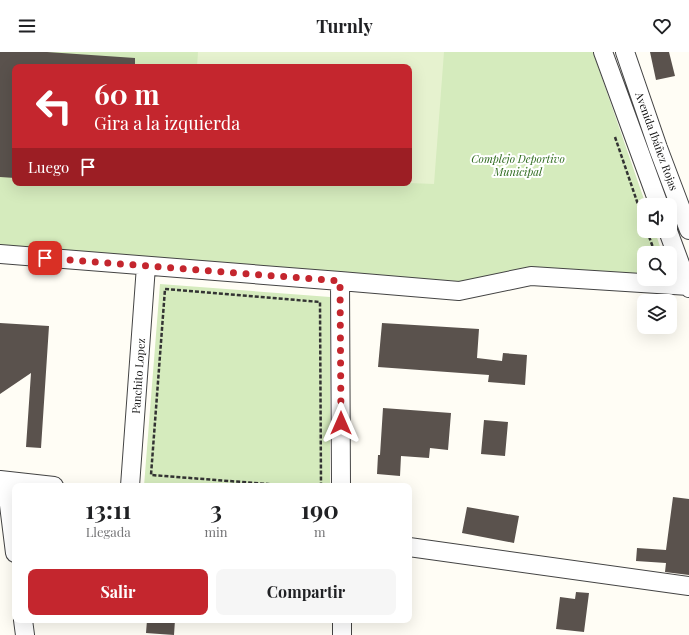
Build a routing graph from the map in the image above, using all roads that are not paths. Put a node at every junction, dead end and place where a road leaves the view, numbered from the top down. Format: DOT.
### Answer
graph roads {
  1 [pos="603,52"];
  2 [pos="625,52"];
  3 [pos="656,198"];
  4 [pos="689,230"];
  5 [pos="671,238"];
  6 [pos="0,254"];
  7 [pos="146,266"];
  8 [pos="340,281"];
  9 [pos="689,287"];
  10 [pos="3,480"];
  11 [pos="28,483"];
  12 [pos="130,483"];
  13 [pos="342,483"];
  14 [pos="12,535"];
  15 [pos="412,547"];
  16 [pos="689,586"];
  17 [pos="23,623"];
  18 [pos="342,623"];
  19 [pos="25,635"];
  20 [pos="342,635"];
  1 -- 3 [label="street, Avenida Ibáñez Rojas"];
  2 -- 4 [label="street, Avenida Ibáñez Rojas"];
  5 -- 9 [label="street"];
  6 -- 7 [label="street"];
  7 -- 8 [label="street"];
  7 -- 12 [label="street, Panchito Lopez"];
  8 -- 9 [label="street"];
  8 -- 13 [label="street"];
  10 -- 11 [label="street"];
  10 -- 14 [label="street"];
  15 -- 16 [label="street"];
  17 -- 19 [label="street"];
  18 -- 20 [label="street"];
}
